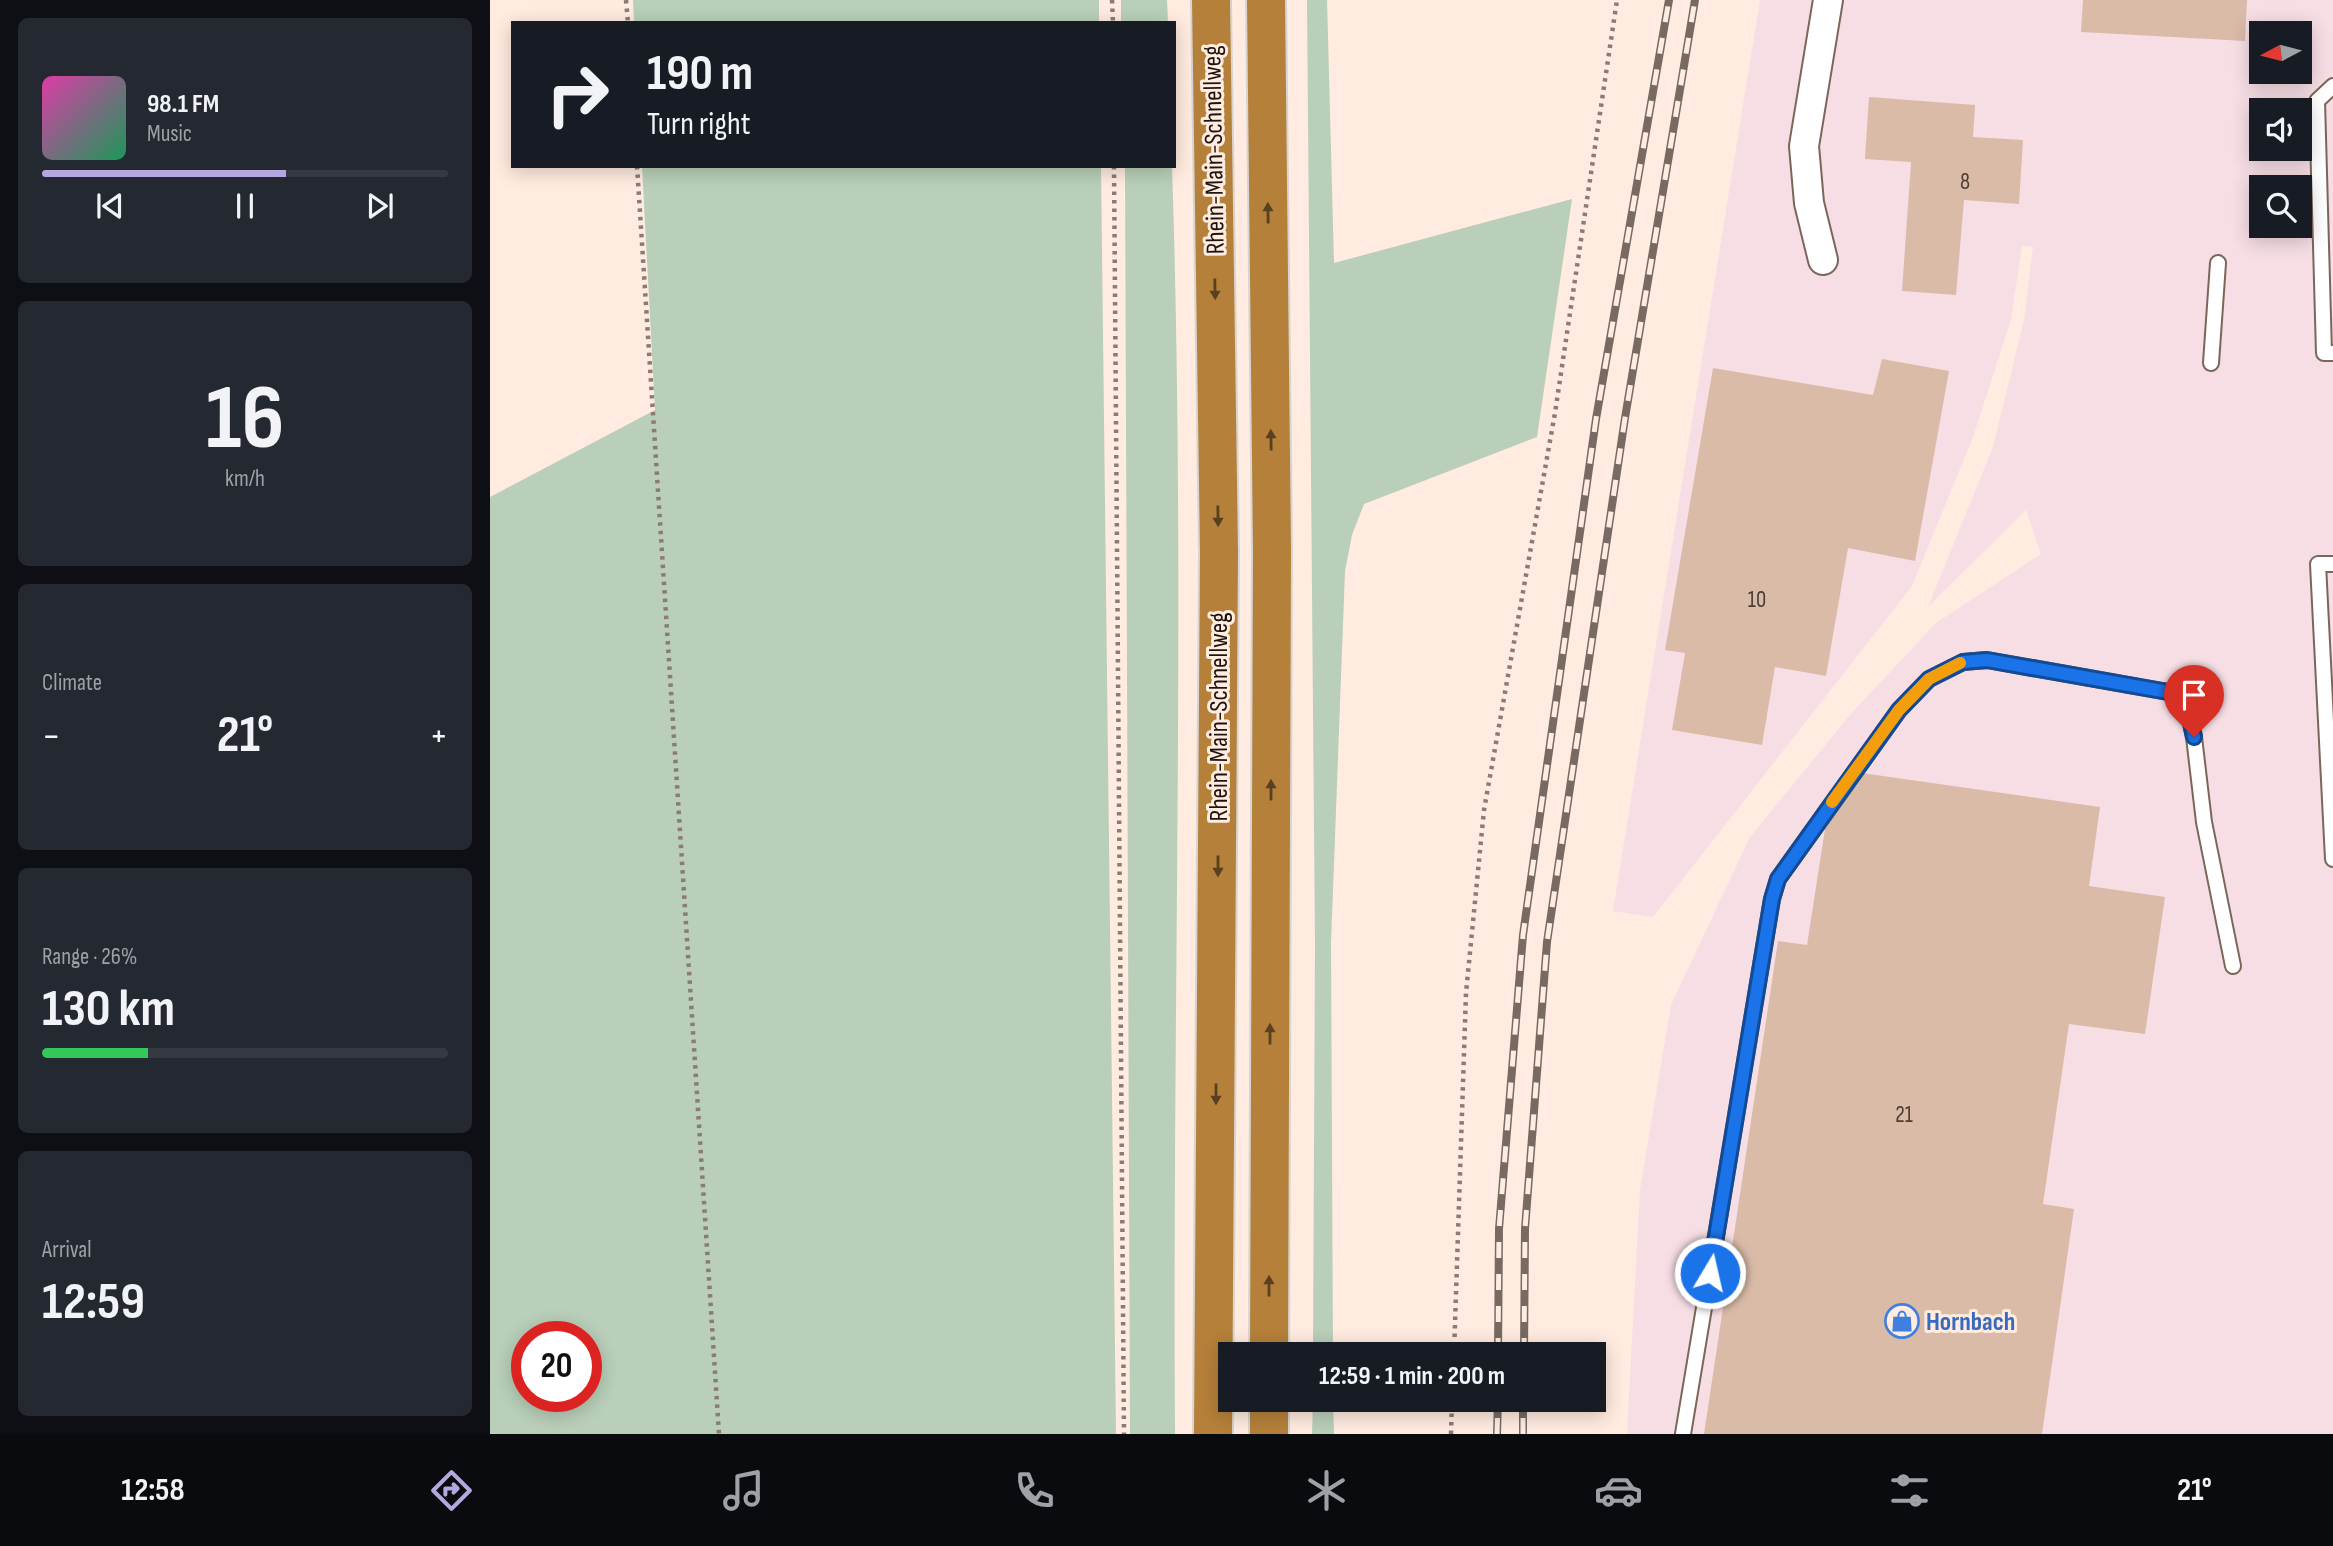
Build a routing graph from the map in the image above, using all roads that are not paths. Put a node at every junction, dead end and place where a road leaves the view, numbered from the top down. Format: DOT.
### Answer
graph roads {
  1 [pos="1211,0"];
  2 [pos="1266,0"];
  3 [pos="1828,0"];
  4 [pos="2333,86"];
  5 [pos="1823,260"];
  6 [pos="2218,263"];
  7 [pos="2333,353"];
  8 [pos="2211,363"];
  9 [pos="2333,564"];
  10 [pos="2333,859"];
  11 [pos="2233,966"];
  12 [pos="1269,1342"];
  13 [pos="1269,1412"];
  14 [pos="1213,1434"];
  15 [pos="1269,1434"];
  16 [pos="1684,1434"];
  1 -- 14 [label="highway, Rhein-Main-Schnellweg, one-way"];
  12 -- 2 [label="highway, Rhein-Main-Schnellweg, one-way"];
  3 -- 5 [label="street"];
  4 -- 7 [label="lane"];
  6 -- 8 [label="lane"];
  9 -- 10 [label="lane"];
  11 -- 16 [label="lane"];
  13 -- 15 [label="highway"];
}
